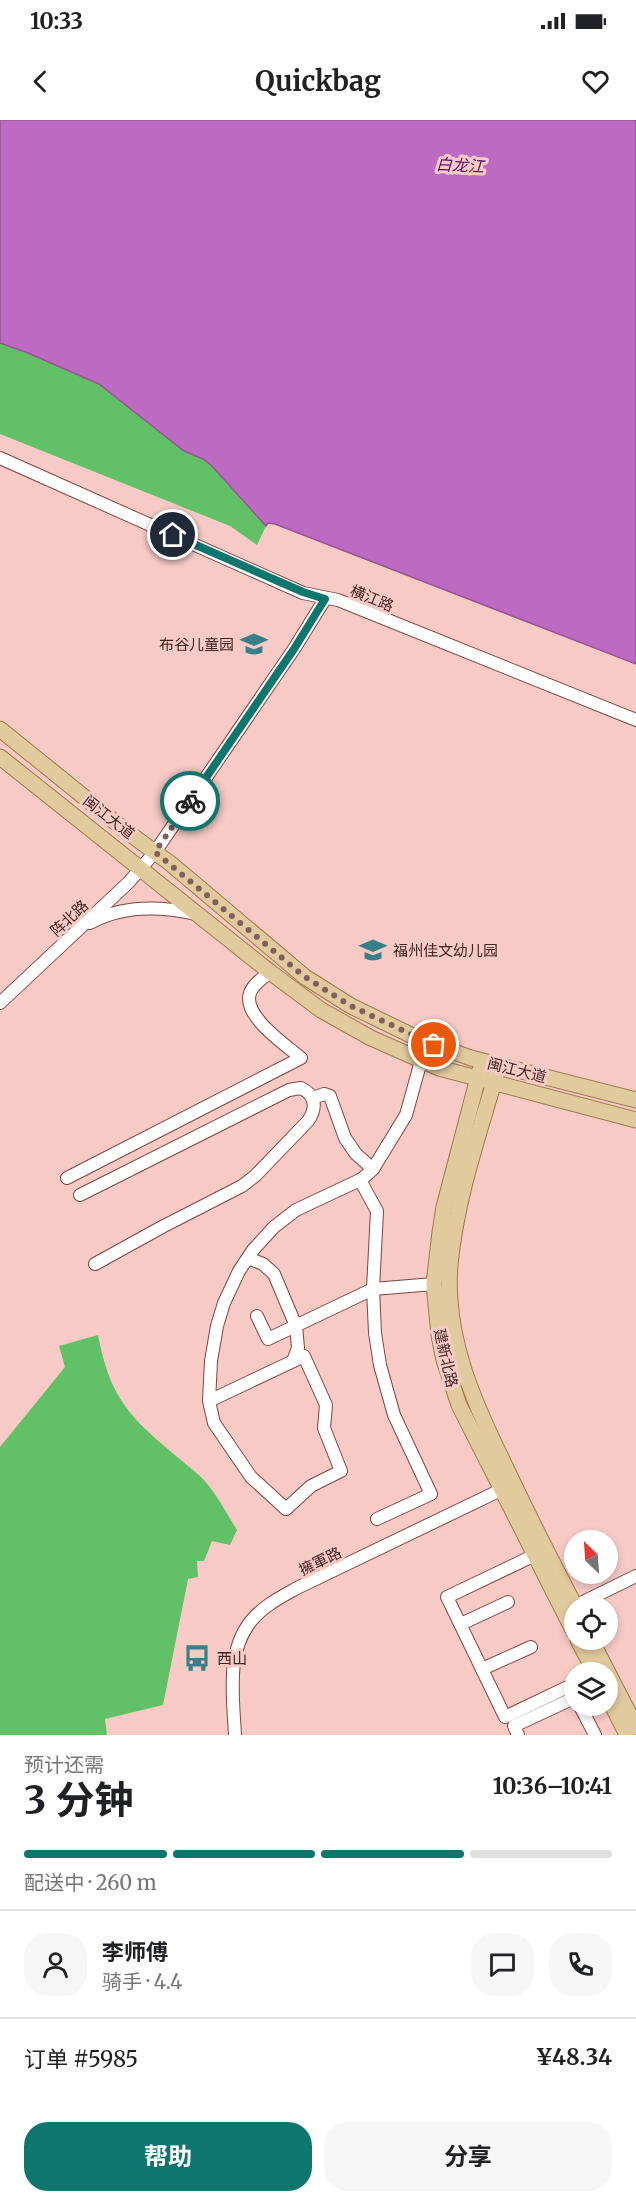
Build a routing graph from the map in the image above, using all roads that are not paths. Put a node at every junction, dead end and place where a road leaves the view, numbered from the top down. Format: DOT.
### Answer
graph roads {
  1 [pos="0,458"];
  2 [pos="325,599"];
  3 [pos="636,720"];
  4 [pos="0,729"];
  5 [pos="0,757"];
  6 [pos="155,852"];
  7 [pos="141,869"];
  8 [pos="201,915"];
  9 [pos="81,927"];
  10 [pos="270,972"];
  11 [pos="0,1003"];
  12 [pos="421,1061"];
  13 [pos="482,1061"];
  14 [pos="499,1066"];
  15 [pos="478,1080"];
  16 [pos="494,1084"];
  17 [pos="313,1098"];
  18 [pos="636,1101"];
  19 [pos="636,1120"];
  20 [pos="373,1169"];
  21 [pos="66,1178"];
  22 [pos="360,1180"];
  23 [pos="80,1195"];
  24 [pos="248,1258"];
  25 [pos="96,1264"];
  26 [pos="434,1284"];
  27 [pos="373,1289"];
  28 [pos="257,1316"];
  29 [pos="296,1326"];
  30 [pos="293,1361"];
  31 [pos="209,1401"];
  32 [pos="507,1486"];
  33 [pos="377,1519"];
  34 [pos="535,1555"];
  35 [pos="636,1576"];
  36 [pos="569,1596"];
  37 [pos="595,1596"];
  38 [pos="508,1602"];
  39 [pos="564,1612"];
  40 [pos="460,1624"];
  41 [pos="531,1647"];
  42 [pos="596,1650"];
  43 [pos="482,1669"];
  44 [pos="564,1689"];
  45 [pos="564,1703"];
  46 [pos="585,1716"];
  47 [pos="618,1716"];
  48 [pos="636,1727"];
  49 [pos="235,1735"];
  50 [pos="518,1735"];
  51 [pos="595,1735"];
  52 [pos="627,1735"];
  1 -- 2 [label="street, 横江路"];
  2 -- 3 [label="street, 横江路"];
  2 -- 6 [label="street, 阵北路"];
  4 -- 6 [label="main road, 闽江大道"];
  5 -- 7 [label="main road, 闽江大道"];
  6 -- 7 [label="street, 阵北路"];
  6 -- 13 [label="main road, 闽江大道"];
  7 -- 8 [label="main road, 闽江大道"];
  7 -- 9 [label="street, 阵北路"];
  8 -- 9 [label="street"];
  8 -- 10 [label="main road, 闽江大道"];
  9 -- 11 [label="street, 阵北路"];
  10 -- 12 [label="main road, 闽江大道"];
  10 -- 21 [label="street"];
  12 -- 15 [label="main road, 闽江大道"];
  12 -- 20 [label="street"];
  13 -- 14 [label="main road, 闽江大道"];
  13 -- 15 [label="main road, 建新北路"];
  14 -- 16 [label="main road, 建新北路"];
  14 -- 18 [label="main road, 闽江大道"];
  15 -- 16 [label="main road, 闽江大道"];
  15 -- 26 [label="main road, 建新北路"];
  16 -- 19 [label="main road, 闽江大道"];
  16 -- 32 [label="main road, 建新北路"];
  17 -- 20 [label="street"];
  17 -- 23 [label="street"];
  17 -- 25 [label="street"];
  20 -- 22 [label="street"];
  22 -- 24 [label="street"];
  22 -- 27 [label="street"];
  24 -- 29 [label="street"];
  24 -- 31 [label="street"];
  26 -- 27 [label="street"];
  26 -- 32 [label="main road, 建新北路"];
  27 -- 29 [label="street"];
  27 -- 33 [label="street"];
  28 -- 29 [label="street"];
  29 -- 30 [label="street"];
  30 -- 31 [label="street"];
  30 -- 31 [label="street"];
  32 -- 34 [label="main road, 建新北路"];
  32 -- 36 [label="main road, 建新北路"];
  32 -- 49 [label="street, 擁軍路"];
  34 -- 39 [label="main road, 建新北路"];
  34 -- 40 [label="street"];
  35 -- 37 [label="street"];
  38 -- 40 [label="street"];
  40 -- 43 [label="street"];
  41 -- 43 [label="street"];
  42 -- 48 [label="main road"];
  43 -- 44 [label="street"];
  45 -- 50 [label="street"];
  46 -- 51 [label="street"];
  47 -- 52 [label="main road"];
}
